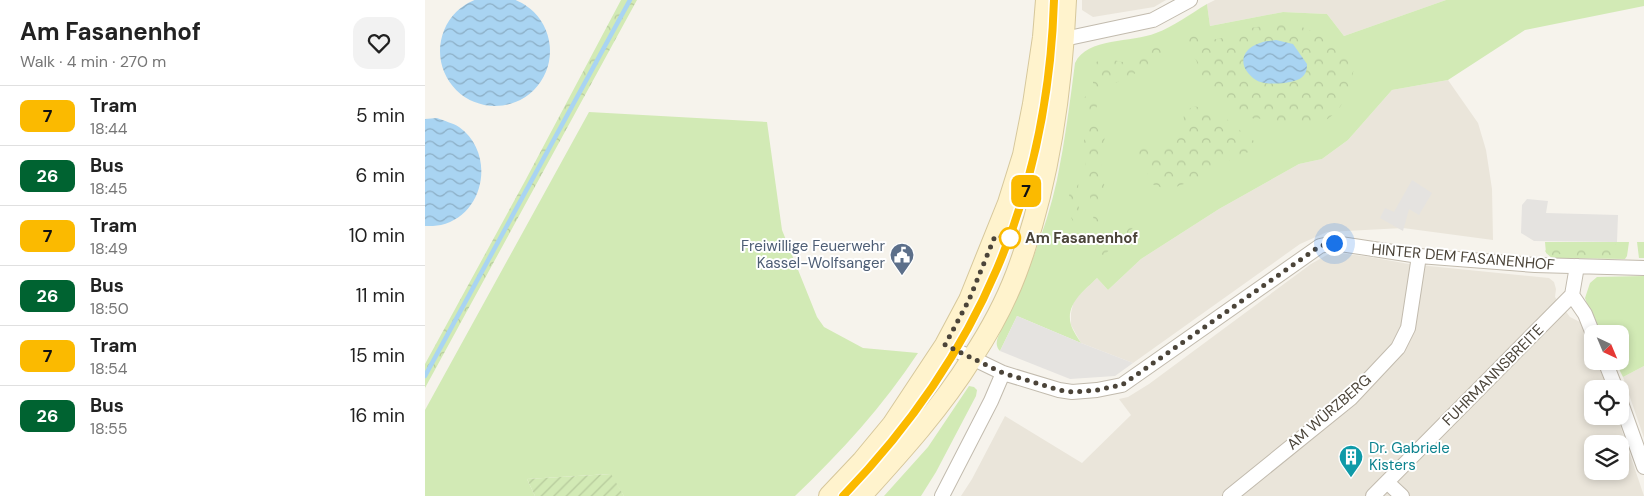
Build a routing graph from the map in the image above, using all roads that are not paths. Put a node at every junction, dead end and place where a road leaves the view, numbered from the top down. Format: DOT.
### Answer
graph roads {
  1 [pos="1046,0"];
  2 [pos="1066,0"];
  3 [pos="1190,0"];
  4 [pos="1043,37"];
  5 [pos="1065,39"];
  6 [pos="1419,256"];
  7 [pos="1577,266"];
  8 [pos="1644,268"];
  9 [pos="1572,295"];
  10 [pos="1589,325"];
  11 [pos="945,345"];
  12 [pos="972,358"];
  13 [pos="1003,373"];
  14 [pos="1629,425"];
  15 [pos="1644,467"];
  16 [pos="1387,482"];
  17 [pos="829,496"];
  18 [pos="861,496"];
  19 [pos="942,496"];
  20 [pos="1230,496"];
  21 [pos="1373,496"];
  22 [pos="1402,496"];
  1 -- 4 [label="main road"];
  2 -- 5 [label="main road"];
  3 -- 5 [label="street"];
  4 -- 5 [label="street"];
  4 -- 11 [label="main road"];
  5 -- 12 [label="main road"];
  6 -- 7 [label="street, HINTER DEM FASANENHOF"];
  6 -- 13 [label="street, HINTER DEM FASANENHOF"];
  6 -- 20 [label="street, AM WÜRZBERG"];
  7 -- 8 [label="street, HINTER DEM FASANENHOF"];
  7 -- 9 [label="street"];
  9 -- 10 [label="street"];
  9 -- 16 [label="street, FUHRMANNSBREITE"];
  11 -- 12 [label="street, HINTER DEM FASANENHOF"];
  11 -- 17 [label="main road"];
  12 -- 13 [label="street, HINTER DEM FASANENHOF"];
  12 -- 18 [label="main road"];
  13 -- 19 [label="street"];
  14 -- 15 [label="street"];
  16 -- 21 [label="street, FUHRMANNSBREITE"];
  16 -- 22 [label="street"];
}
